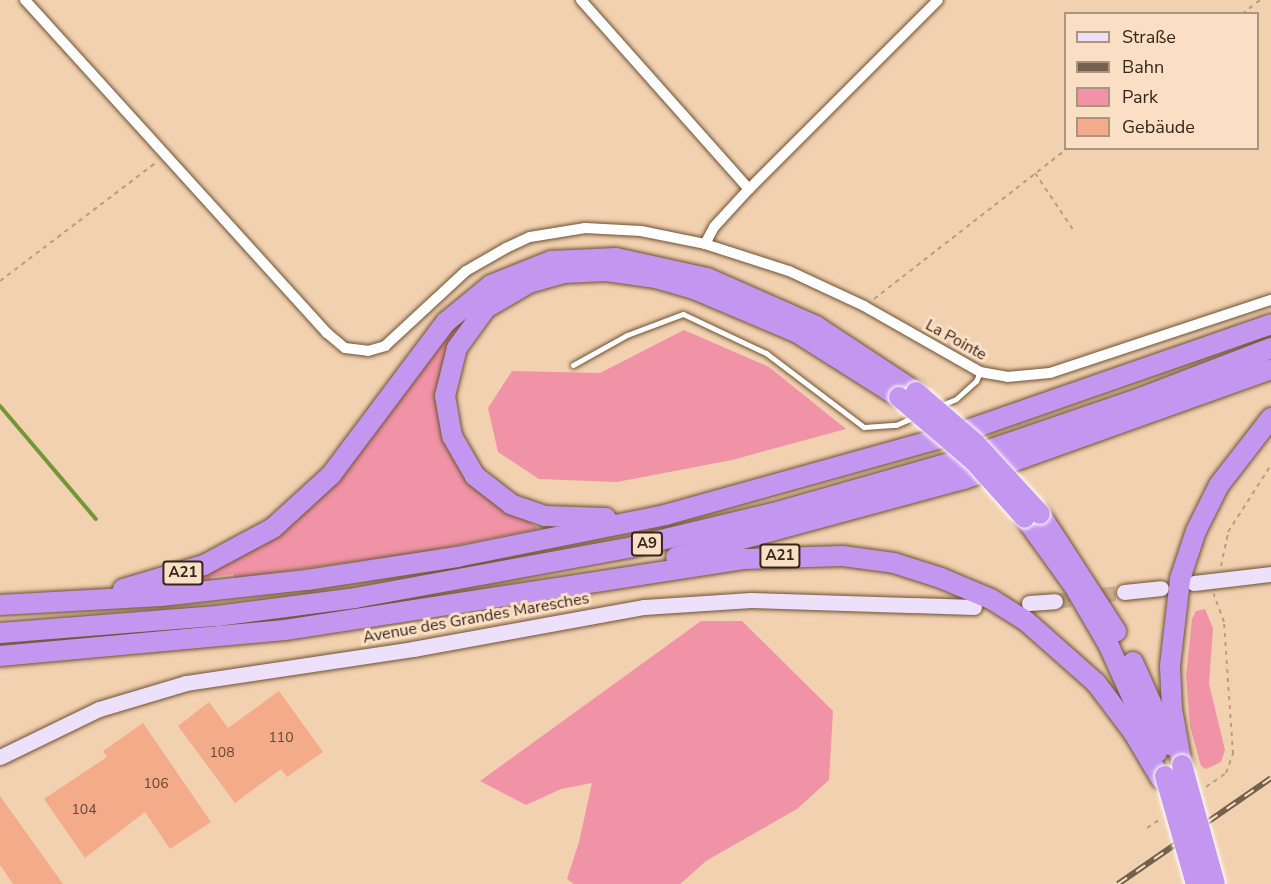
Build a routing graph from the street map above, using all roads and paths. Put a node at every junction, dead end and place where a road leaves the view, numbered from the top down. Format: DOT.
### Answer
graph roads {
  1 [pos="25,0"];
  2 [pos="581,0"];
  3 [pos="938,0"];
  4 [pos="1260,0"];
  5 [pos="1245,12"];
  6 [pos="1065,150"];
  7 [pos="166,155"];
  8 [pos="1035,173"];
  9 [pos="749,189"];
  10 [pos="1074,231"];
  11 [pos="705,244"];
  12 [pos="0,281"];
  13 [pos="1271,300"];
  14 [pos="864,306"];
  15 [pos="1271,324"];
  16 [pos="1271,348"];
  17 [pos="573,365"];
  18 [pos="1271,369"];
  19 [pos="980,372"];
  20 [pos="908,394"];
  21 [pos="1271,418"];
  22 [pos="1271,465"];
  23 [pos="707,504"];
  24 [pos="1271,574"];
  25 [pos="1219,580"];
  26 [pos="1194,583"];
  27 [pos="1161,588"];
  28 [pos="1124,592"];
  29 [pos="492,598"];
  30 [pos="1055,601"];
  31 [pos="1029,603"];
  32 [pos="3,605"];
  33 [pos="974,607"];
  34 [pos="0,633"];
  35 [pos="0,656"];
  36 [pos="0,757"];
  37 [pos="1171,772"];
  38 [pos="1184,804"];
  39 [pos="1147,828"];
  40 [pos="1196,884"];
  41 [pos="1215,884"];
  1 -- 7 [label="street, La Pointe"];
  2 -- 9 [label="street"];
  3 -- 9 [label="street"];
  4 -- 5 [label="path"];
  6 -- 8 [label="path"];
  7 -- 11 [label="street, La Pointe"];
  7 -- 12 [label="path"];
  8 -- 10 [label="path"];
  8 -- 14 [label="path"];
  9 -- 11 [label="street"];
  11 -- 14 [label="street, La Pointe"];
  13 -- 19 [label="street, La Pointe"];
  14 -- 19 [label="street, La Pointe"];
  15 -- 23 [label="highway, A21"];
  16 -- 34 [label="highway, A9"];
  17 -- 19 [label="lane"];
  18 -- 29 [label="highway, A9"];
  20 -- 23 [label="highway, A21"];
  20 -- 32 [label="highway, A21"];
  20 -- 37 [label="highway, A21, bridge"];
  21 -- 37 [label="highway, A21"];
  22 -- 25 [label="path"];
  23 -- 32 [label="highway"];
  24 -- 25 [label="main road"];
  25 -- 26 [label="main road"];
  25 -- 38 [label="path"];
  27 -- 28 [label="main road"];
  29 -- 35 [label="highway, A9"];
  29 -- 37 [label="highway, A21"];
  30 -- 31 [label="main road"];
  33 -- 36 [label="main road, Avenue des Grandes Maresches"];
  37 -- 38 [label="highway, A21, bridge"];
  38 -- 39 [label="path"];
  38 -- 40 [label="highway, A21, bridge"];
  38 -- 41 [label="highway, A21, bridge"];
}
